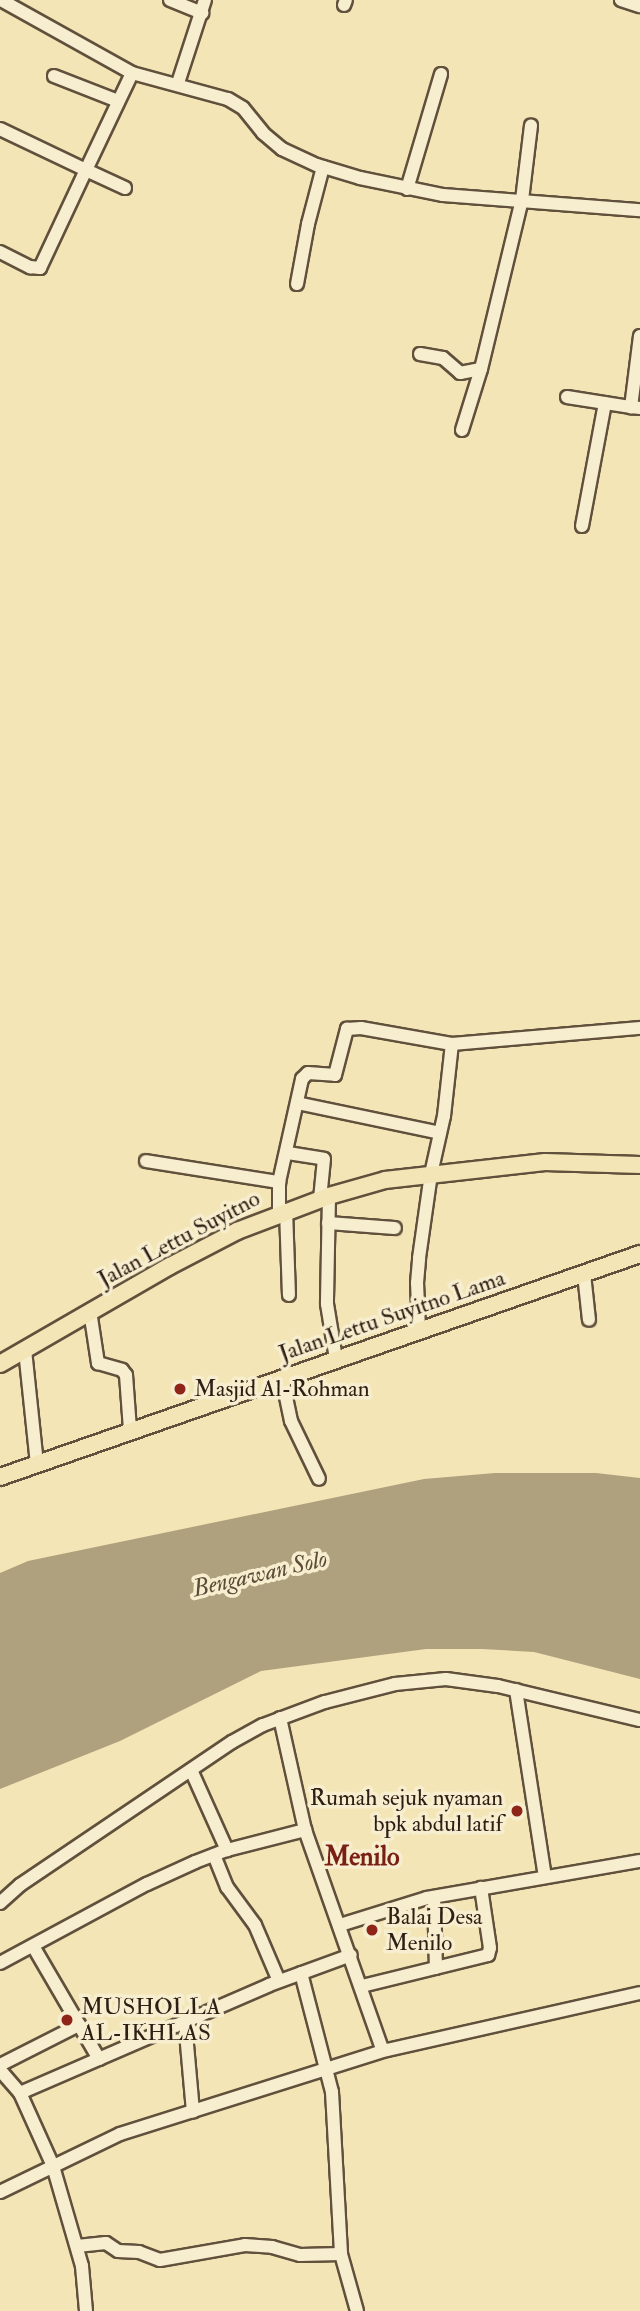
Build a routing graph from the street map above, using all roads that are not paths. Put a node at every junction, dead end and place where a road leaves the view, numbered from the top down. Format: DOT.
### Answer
graph roads {
  1 [pos="1,0"];
  2 [pos="170,0"];
  3 [pos="621,0"];
  4 [pos="204,6"];
  5 [pos="640,6"];
  6 [pos="132,73"];
  7 [pos="441,74"];
  8 [pos="54,76"];
  9 [pos="178,83"];
  10 [pos="118,101"];
  11 [pos="531,126"];
  12 [pos="0,129"];
  13 [pos="323,167"];
  14 [pos="86,170"];
  15 [pos="125,188"];
  16 [pos="407,190"];
  17 [pos="522,200"];
  18 [pos="640,210"];
  19 [pos="0,252"];
  20 [pos="297,284"];
  21 [pos="640,337"];
  22 [pos="420,354"];
  23 [pos="481,369"];
  24 [pos="567,397"];
  25 [pos="606,403"];
  26 [pos="635,407"];
  27 [pos="462,430"];
  28 [pos="582,526"];
  29 [pos="640,1028"];
  30 [pos="452,1044"];
  31 [pos="297,1103"];
  32 [pos="440,1133"];
  33 [pos="288,1153"];
  34 [pos="146,1161"];
  35 [pos="640,1165"];
  36 [pos="431,1174"];
  37 [pos="279,1182"];
  38 [pos="325,1198"];
  39 [pos="282,1212"];
  40 [pos="328,1223"];
  41 [pos="395,1228"];
  42 [pos="640,1254"];
  43 [pos="584,1274"];
  44 [pos="289,1295"];
  45 [pos="90,1311"];
  46 [pos="589,1320"];
  47 [pos="419,1330"];
  48 [pos="25,1350"];
  49 [pos="336,1359"];
  50 [pos="0,1364"];
  51 [pos="282,1378"];
  52 [pos="130,1430"];
  53 [pos="37,1464"];
  54 [pos="0,1477"];
  55 [pos="319,1479"];
  56 [pos="516,1690"];
  57 [pos="280,1717"];
  58 [pos="640,1720"];
  59 [pos="191,1770"];
  60 [pos="305,1830"];
  61 [pos="227,1850"];
  62 [pos="214,1855"];
  63 [pos="640,1861"];
  64 [pos="545,1877"];
  65 [pos="481,1888"];
  66 [pos="434,1897"];
  67 [pos="0,1903"];
  68 [pos="340,1925"];
  69 [pos="33,1946"];
  70 [pos="351,1955"];
  71 [pos="0,1963"];
  72 [pos="436,1968"];
  73 [pos="301,1973"];
  74 [pos="279,1981"];
  75 [pos="362,1986"];
  76 [pos="640,1993"];
  77 [pos="185,2022"];
  78 [pos="79,2025"];
  79 [pos="383,2051"];
  80 [pos="99,2059"];
  81 [pos="0,2068"];
  82 [pos="327,2069"];
  83 [pos="20,2093"];
  84 [pos="193,2112"];
  85 [pos="53,2166"];
  86 [pos="0,2192"];
  87 [pos="77,2246"];
  88 [pos="341,2255"];
  89 [pos="359,2310"];
  90 [pos="86,2311"];
  1 -- 6 [label="street"];
  2 -- 4 [label="street"];
  3 -- 5 [label="street"];
  4 -- 9 [label="street"];
  6 -- 9 [label="street"];
  6 -- 10 [label="street"];
  7 -- 16 [label="street"];
  8 -- 10 [label="street"];
  9 -- 13 [label="street"];
  10 -- 14 [label="street"];
  11 -- 17 [label="street"];
  12 -- 14 [label="street"];
  13 -- 16 [label="street"];
  13 -- 20 [label="street"];
  14 -- 15 [label="street"];
  14 -- 19 [label="street"];
  16 -- 17 [label="street"];
  17 -- 18 [label="street"];
  17 -- 23 [label="street"];
  21 -- 26 [label="street"];
  22 -- 23 [label="street"];
  23 -- 27 [label="street"];
  24 -- 25 [label="street"];
  25 -- 26 [label="street"];
  25 -- 28 [label="street"];
  29 -- 30 [label="street"];
  30 -- 31 [label="street"];
  30 -- 32 [label="street"];
  31 -- 32 [label="street"];
  31 -- 33 [label="street"];
  32 -- 36 [label="street"];
  33 -- 37 [label="street"];
  33 -- 38 [label="street"];
  34 -- 37 [label="street"];
  35 -- 36 [label="main road, Jalan Lettu Suyitno"];
  36 -- 38 [label="main road, Jalan Lettu Suyitno"];
  36 -- 47 [label="street"];
  37 -- 39 [label="street"];
  38 -- 39 [label="main road, Jalan Lettu Suyitno"];
  38 -- 40 [label="street"];
  39 -- 44 [label="street"];
  39 -- 45 [label="main road, Jalan Lettu Suyitno"];
  40 -- 41 [label="street"];
  40 -- 49 [label="street"];
  42 -- 43 [label="main road, Jalan Lettu Suyitno Lama"];
  43 -- 46 [label="street"];
  43 -- 47 [label="main road, Jalan Lettu Suyitno Lama"];
  45 -- 48 [label="main road, Jalan Lettu Suyitno"];
  45 -- 52 [label="street"];
  47 -- 49 [label="main road, Jalan Lettu Suyitno Lama"];
  48 -- 50 [label="main road, Jalan Lettu Suyitno"];
  48 -- 53 [label="street"];
  49 -- 51 [label="main road, Jalan Lettu Suyitno Lama"];
  51 -- 52 [label="main road, Jalan Lettu Suyitno Lama"];
  51 -- 55 [label="street"];
  52 -- 53 [label="main road, Jalan Lettu Suyitno Lama"];
  53 -- 54 [label="main road, Jalan Lettu Suyitno Lama"];
  56 -- 57 [label="street"];
  56 -- 58 [label="street"];
  56 -- 64 [label="street"];
  57 -- 59 [label="street"];
  57 -- 60 [label="street"];
  59 -- 61 [label="street"];
  59 -- 67 [label="street"];
  60 -- 61 [label="street"];
  60 -- 68 [label="street"];
  61 -- 62 [label="street"];
  62 -- 69 [label="street"];
  62 -- 74 [label="street"];
  63 -- 64 [label="street"];
  64 -- 65 [label="street"];
  65 -- 66 [label="street"];
  65 -- 72 [label="street"];
  66 -- 68 [label="street"];
  66 -- 72 [label="street"];
  68 -- 70 [label="street"];
  69 -- 71 [label="street"];
  69 -- 78 [label="street"];
  70 -- 73 [label="street"];
  70 -- 75 [label="street"];
  72 -- 75 [label="street"];
  73 -- 74 [label="street"];
  73 -- 82 [label="street"];
  74 -- 77 [label="street"];
  75 -- 79 [label="street"];
  76 -- 79 [label="street"];
  77 -- 80 [label="street"];
  77 -- 84 [label="street"];
  78 -- 80 [label="street"];
  78 -- 81 [label="street"];
  79 -- 82 [label="street"];
  80 -- 83 [label="street"];
  81 -- 83 [label="street"];
  82 -- 84 [label="street"];
  82 -- 88 [label="street"];
  83 -- 85 [label="street"];
  84 -- 85 [label="street"];
  85 -- 86 [label="street"];
  85 -- 87 [label="street"];
  87 -- 88 [label="street"];
  87 -- 90 [label="street"];
  88 -- 89 [label="street"];
}
